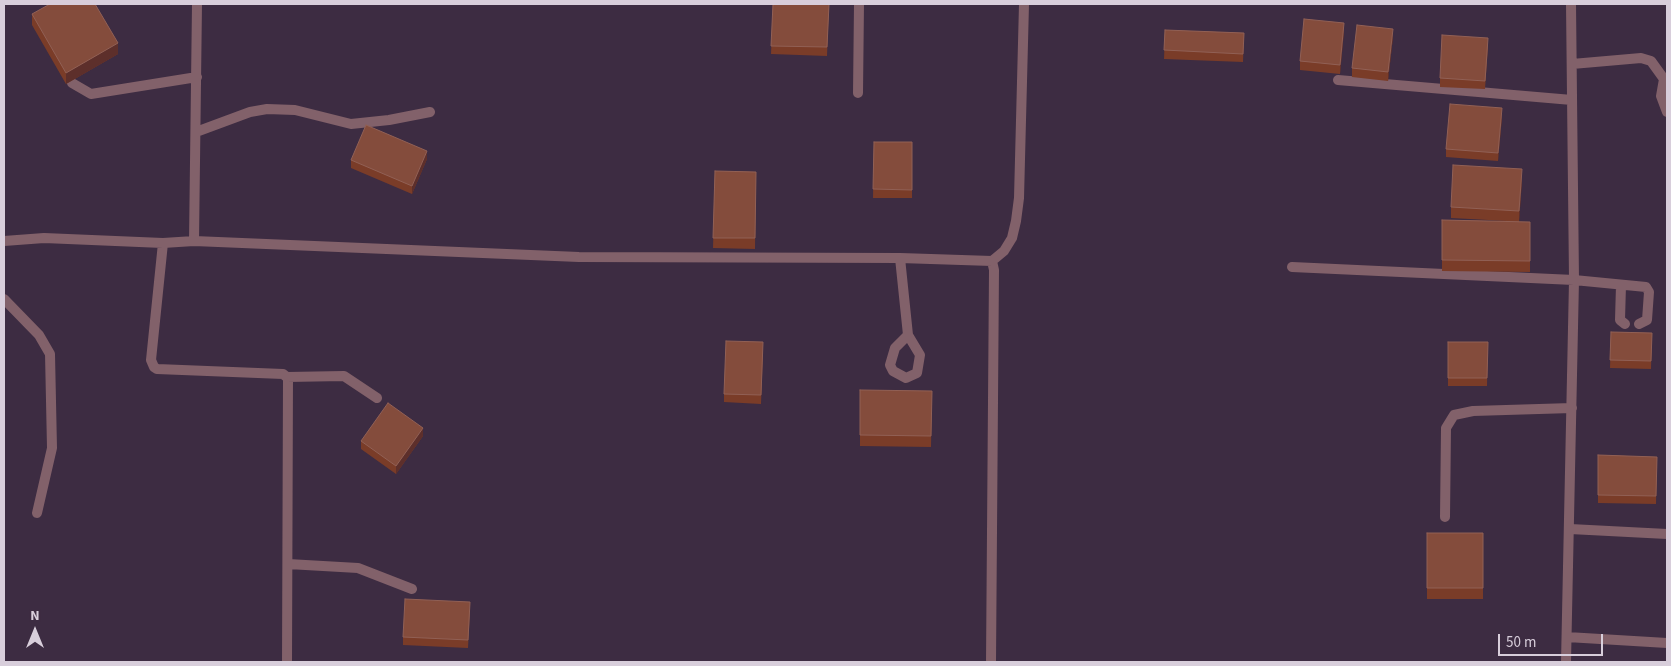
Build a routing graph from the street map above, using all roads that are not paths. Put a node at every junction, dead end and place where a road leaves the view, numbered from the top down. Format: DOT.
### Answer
graph roads {
  1 [pos="197,4"];
  2 [pos="859,4"];
  3 [pos="1024,4"];
  4 [pos="1571,4"];
  5 [pos="1572,64"];
  6 [pos="196,77"];
  7 [pos="1338,80"];
  8 [pos="72,83"];
  9 [pos="858,93"];
  10 [pos="1572,100"];
  11 [pos="430,112"];
  12 [pos="1667,112"];
  13 [pos="196,132"];
  14 [pos="4,241"];
  15 [pos="194,241"];
  16 [pos="162,243"];
  17 [pos="900,258"];
  18 [pos="992,262"];
  19 [pos="1292,267"];
  20 [pos="1574,280"];
  21 [pos="1621,285"];
  22 [pos="4,299"];
  23 [pos="1625,324"];
  24 [pos="1639,324"];
  25 [pos="908,335"];
  26 [pos="287,377"];
  27 [pos="377,398"];
  28 [pos="1572,408"];
  29 [pos="37,513"];
  30 [pos="1444,516"];
  31 [pos="1570,529"];
  32 [pos="1667,534"];
  33 [pos="288,564"];
  34 [pos="412,589"];
  35 [pos="1567,637"];
  36 [pos="1667,643"];
  37 [pos="287,662"];
  38 [pos="991,662"];
  39 [pos="1566,662"];
  1 -- 6 [label="street"];
  2 -- 9 [label="street"];
  3 -- 18 [label="street"];
  4 -- 5 [label="street"];
  5 -- 10 [label="street"];
  5 -- 12 [label="street"];
  6 -- 8 [label="street"];
  6 -- 13 [label="street"];
  7 -- 10 [label="street"];
  10 -- 20 [label="street"];
  11 -- 13 [label="street"];
  13 -- 15 [label="street"];
  14 -- 16 [label="street"];
  15 -- 16 [label="street"];
  15 -- 17 [label="street"];
  16 -- 26 [label="street"];
  17 -- 18 [label="street"];
  17 -- 25 [label="street"];
  18 -- 38 [label="street"];
  19 -- 20 [label="street"];
  20 -- 21 [label="street"];
  20 -- 28 [label="street"];
  21 -- 23 [label="street"];
  21 -- 24 [label="street"];
  22 -- 29 [label="street"];
  26 -- 27 [label="street"];
  26 -- 33 [label="street"];
  28 -- 30 [label="street"];
  28 -- 31 [label="street"];
  31 -- 32 [label="street"];
  31 -- 35 [label="street"];
  33 -- 34 [label="street"];
  33 -- 37 [label="street"];
  35 -- 36 [label="street"];
  35 -- 39 [label="street"];
}
